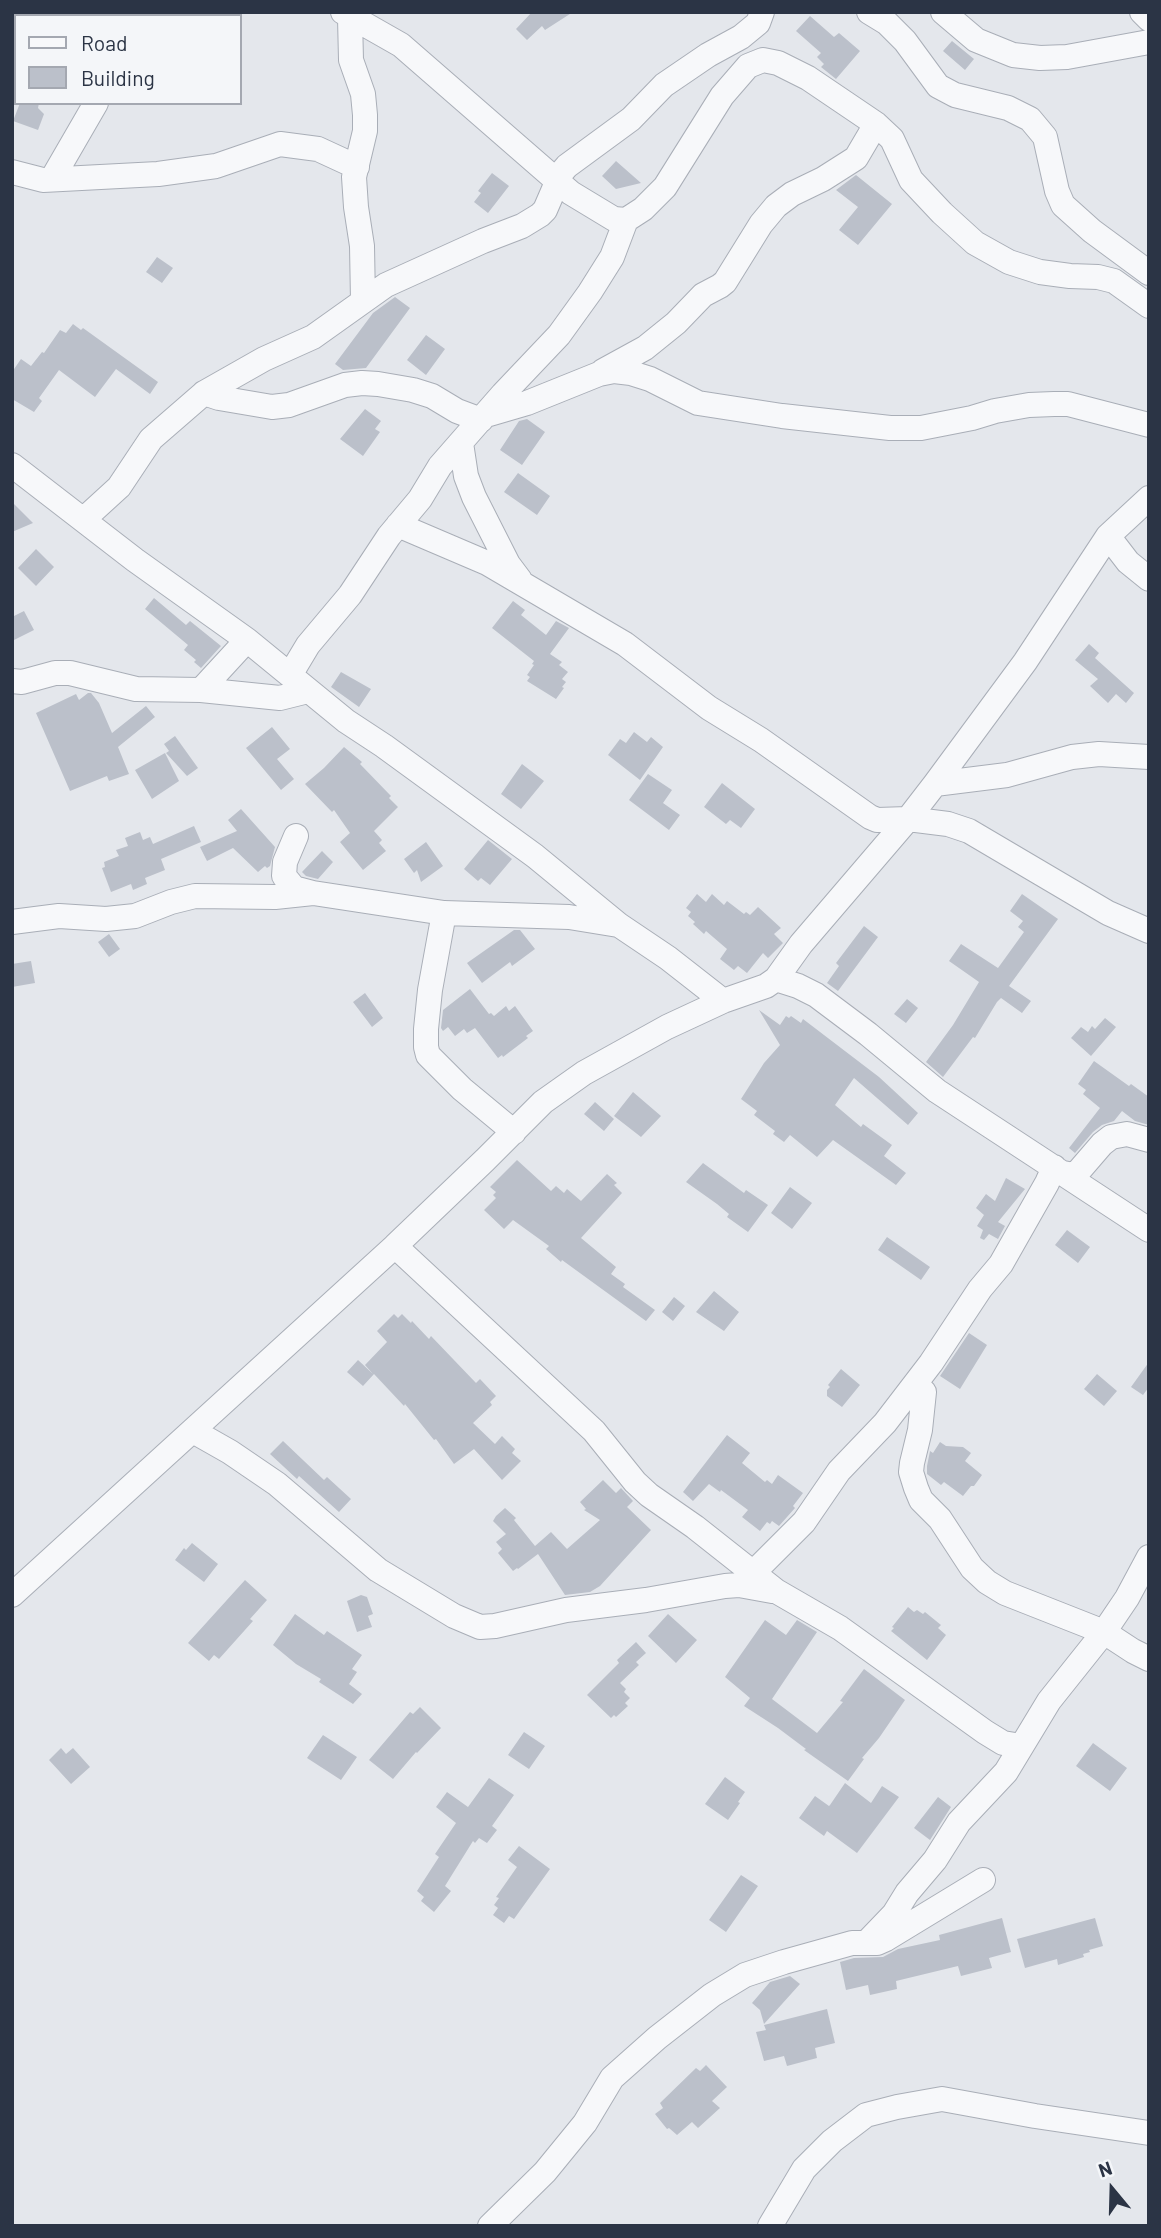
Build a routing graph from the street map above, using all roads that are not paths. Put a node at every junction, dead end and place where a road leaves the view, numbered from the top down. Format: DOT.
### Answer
graph roads {
  1 [pos="762,12"];
  2 [pos="869,12"];
  3 [pos="943,12"];
  4 [pos="1142,12"];
  5 [pos="346,15"];
  6 [pos="1149,19"];
  7 [pos="1149,42"];
  8 [pos="95,105"];
  9 [pos="876,124"];
  10 [pos="357,167"];
  11 [pos="12,172"];
  12 [pos="52,179"];
  13 [pos="558,182"];
  14 [pos="626,220"];
  15 [pos="1149,273"];
  16 [pos="363,301"];
  17 [pos="1149,306"];
  18 [pos="599,374"];
  19 [pos="204,393"];
  20 [pos="483,418"];
  21 [pos="1149,425"];
  22 [pos="461,443"];
  23 [pos="12,465"];
  24 [pos="1149,498"];
  25 [pos="84,519"];
  26 [pos="398,525"];
  27 [pos="1108,536"];
  28 [pos="1149,579"];
  29 [pos="522,583"];
  30 [pos="247,640"];
  31 [pos="12,681"];
  32 [pos="299,683"];
  33 [pos="201,690"];
  34 [pos="1149,757"];
  35 [pos="935,784"];
  36 [pos="908,819"];
  37 [pos="296,836"];
  38 [pos="313,893"];
  39 [pos="444,914"];
  40 [pos="12,922"];
  41 [pos="619,925"];
  42 [pos="1149,931"];
  43 [pos="776,979"];
  44 [pos="723,1001"];
  45 [pos="514,1132"];
  46 [pos="1149,1140"];
  47 [pos="1059,1170"];
  48 [pos="1149,1230"];
  49 [pos="395,1246"];
  50 [pos="924,1392"];
  51 [pos="193,1432"];
  52 [pos="1149,1556"];
  53 [pos="752,1574"];
  54 [pos="776,1591"];
  55 [pos="12,1595"];
  56 [pos="1104,1632"];
  57 [pos="1149,1659"];
  58 [pos="1021,1746"];
  59 [pos="983,1880"];
  60 [pos="866,1943"];
  61 [pos="1149,2133"];
  62 [pos="490,2226"];
  63 [pos="770,2226"];
  1 -- 13 [label="street"];
  2 -- 15 [label="street"];
  3 -- 7 [label="street"];
  4 -- 6 [label="street"];
  5 -- 10 [label="street"];
  5 -- 13 [label="street"];
  8 -- 12 [label="street"];
  9 -- 14 [label="street"];
  9 -- 17 [label="street"];
  9 -- 18 [label="street"];
  10 -- 12 [label="street"];
  10 -- 16 [label="street"];
  11 -- 12 [label="street"];
  13 -- 14 [label="street"];
  13 -- 16 [label="street"];
  14 -- 20 [label="street"];
  16 -- 19 [label="street"];
  18 -- 20 [label="street"];
  18 -- 21 [label="street"];
  19 -- 20 [label="street"];
  19 -- 25 [label="street"];
  20 -- 22 [label="street"];
  22 -- 26 [label="street"];
  22 -- 29 [label="street"];
  23 -- 25 [label="street"];
  24 -- 27 [label="street"];
  25 -- 30 [label="street"];
  26 -- 29 [label="street"];
  26 -- 32 [label="street"];
  27 -- 28 [label="street"];
  27 -- 35 [label="street"];
  29 -- 36 [label="street"];
  30 -- 32 [label="street"];
  30 -- 33 [label="street"];
  31 -- 33 [label="street"];
  32 -- 33 [label="street"];
  32 -- 41 [label="street"];
  34 -- 35 [label="street"];
  35 -- 36 [label="street"];
  36 -- 42 [label="street"];
  36 -- 43 [label="street"];
  37 -- 38 [label="street"];
  38 -- 39 [label="street"];
  38 -- 40 [label="street"];
  39 -- 41 [label="street"];
  39 -- 45 [label="street"];
  41 -- 44 [label="street"];
  43 -- 44 [label="street"];
  43 -- 47 [label="street"];
  44 -- 45 [label="street"];
  45 -- 49 [label="street"];
  46 -- 47 [label="street"];
  47 -- 48 [label="street"];
  47 -- 53 [label="street"];
  49 -- 51 [label="street"];
  49 -- 53 [label="street"];
  50 -- 56 [label="street"];
  51 -- 54 [label="street"];
  51 -- 55 [label="street"];
  52 -- 56 [label="street"];
  53 -- 54 [label="street"];
  54 -- 58 [label="street"];
  56 -- 57 [label="street"];
  56 -- 58 [label="street"];
  58 -- 60 [label="street"];
  59 -- 60 [label="street"];
  60 -- 62 [label="street"];
  61 -- 63 [label="street"];
}
